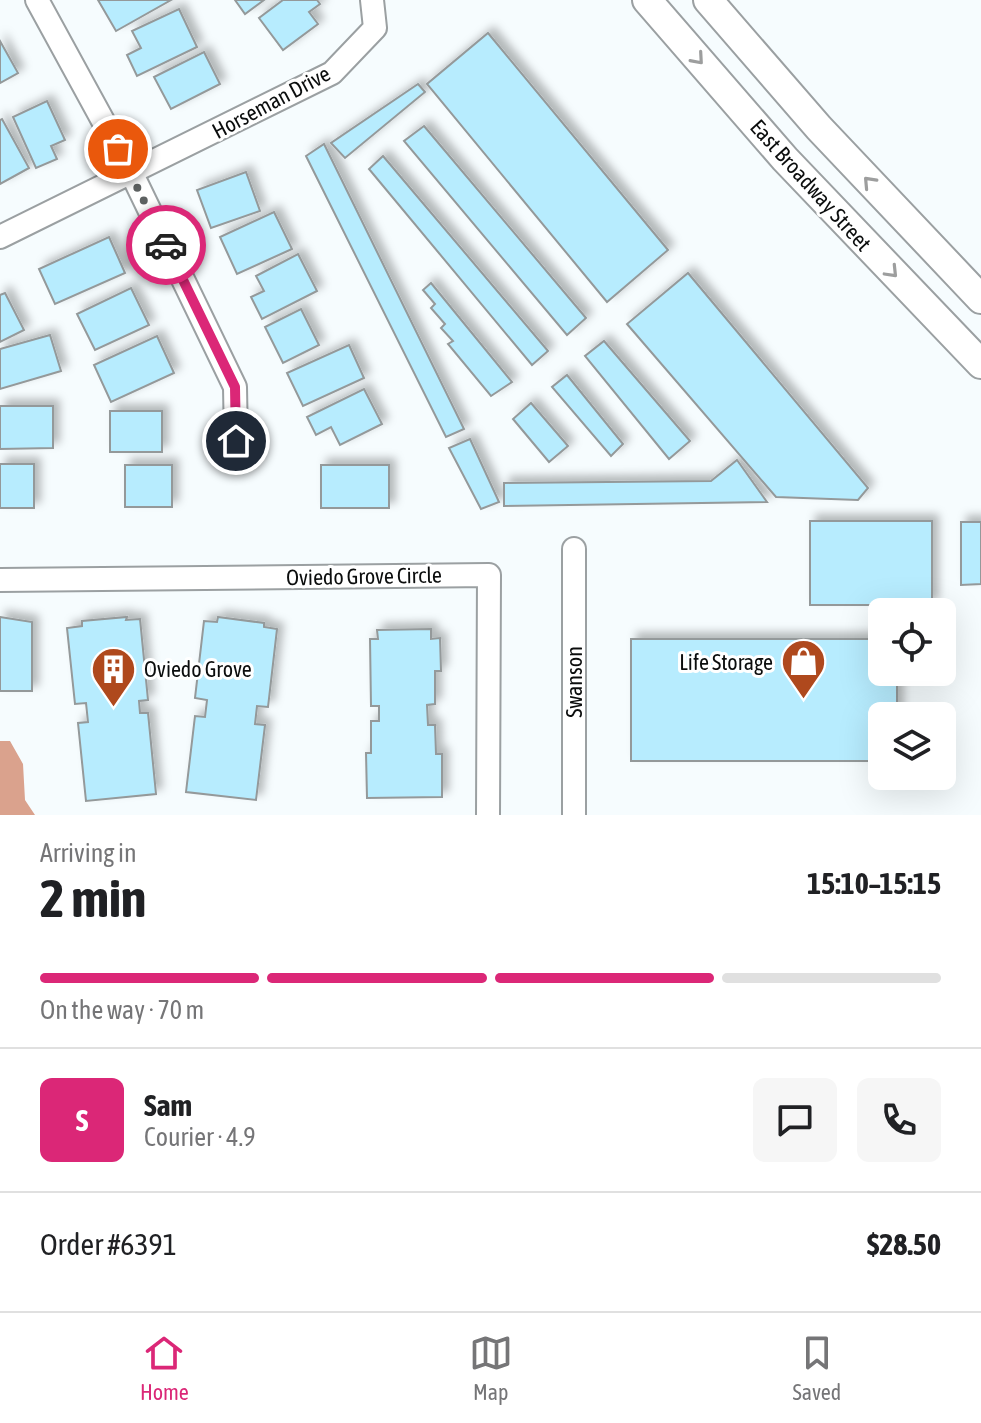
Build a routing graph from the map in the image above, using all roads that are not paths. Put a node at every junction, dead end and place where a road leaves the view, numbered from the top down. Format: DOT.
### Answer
graph roads {
  1 [pos="37,0"];
  2 [pos="372,0"];
  3 [pos="647,0"];
  4 [pos="708,0"];
  5 [pos="819,128"];
  6 [pos="785,159"];
  7 [pos="132,174"];
  8 [pos="0,237"];
  9 [pos="981,299"];
  10 [pos="981,364"];
  11 [pos="236,441"];
  12 [pos="574,549"];
  13 [pos="0,580"];
  14 [pos="488,815"];
  15 [pos="574,815"];
  1 -- 7 [label="street"];
  2 -- 7 [label="street, Horseman Drive"];
  3 -- 6 [label="main road, East Broadway Street, one-way"];
  4 -- 5 [label="main road, East Broadway Street"];
  5 -- 6 [label="main road"];
  9 -- 5 [label="main road, East Broadway Street, one-way"];
  6 -- 10 [label="main road, East Broadway Street, one-way"];
  7 -- 8 [label="street, Horseman Drive"];
  7 -- 11 [label="street"];
  12 -- 15 [label="street, Swanson"];
  13 -- 14 [label="street, Oviedo Grove Circle"];
}
